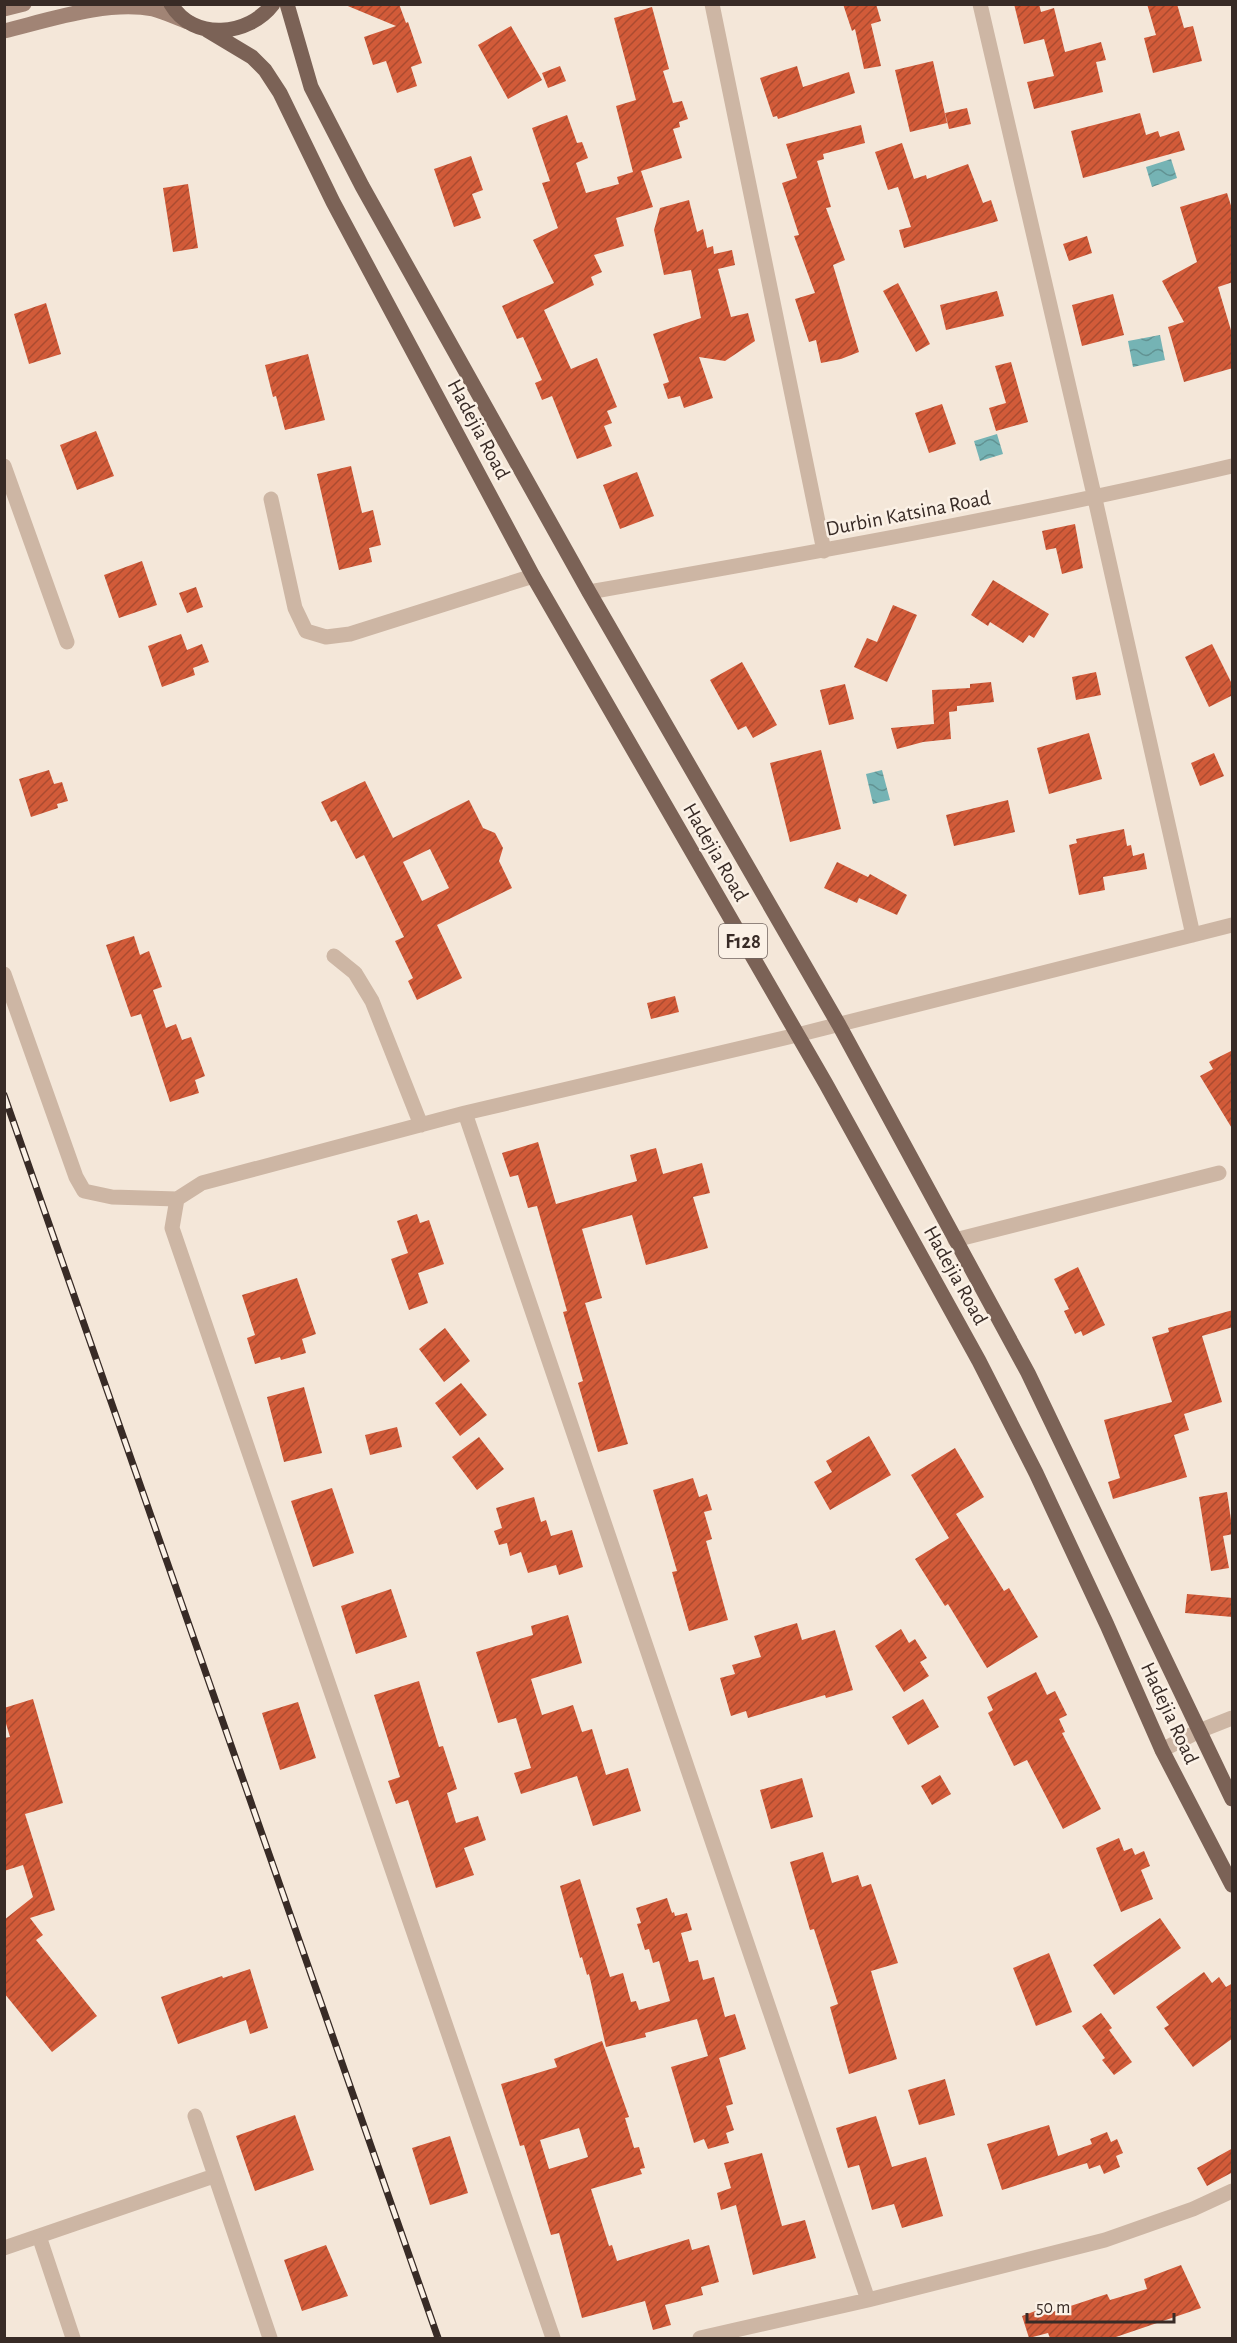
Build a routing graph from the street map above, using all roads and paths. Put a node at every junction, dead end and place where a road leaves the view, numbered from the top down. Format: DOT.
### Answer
graph roads {
  1 [pos="24,4"];
  2 [pos="171,4"];
  3 [pos="273,4"];
  4 [pos="287,4"];
  5 [pos="712,4"];
  6 [pos="980,4"];
  7 [pos="4,9"];
  8 [pos="188,22"];
  9 [pos="207,30"];
  10 [pos="4,31"];
  11 [pos="4,466"];
  12 [pos="1233,466"];
  13 [pos="271,499"];
  14 [pos="1095,499"];
  15 [pos="824,551"];
  16 [pos="533,576"];
  17 [pos="589,592"];
  18 [pos="67,642"];
  19 [pos="1233,925"];
  20 [pos="1193,935"];
  21 [pos="334,956"];
  22 [pos="4,974"];
  23 [pos="839,1025"];
  24 [pos="797,1035"];
  25 [pos="465,1113"];
  26 [pos="421,1125"];
  27 [pos="1220,1173"];
  28 [pos="177,1199"];
  29 [pos="955,1240"];
  30 [pos="1233,1718"];
  31 [pos="1199,1731"];
  32 [pos="1162,1750"];
  33 [pos="1233,1799"];
  34 [pos="1233,1885"];
  35 [pos="195,2116"];
  36 [pos="214,2176"];
  37 [pos="1233,2191"];
  38 [pos="39,2236"];
  39 [pos="4,2248"];
  40 [pos="868,2300"];
  41 [pos="73,2338"];
  42 [pos="270,2338"];
  43 [pos="553,2338"];
  44 [pos="700,2338"];
  1 -- 7 [label="main road"];
  2 -- 8 [label="main road, F128"];
  3 -- 9 [label="main road"];
  4 -- 17 [label="main road, Hadejia Road / F128"];
  5 -- 15 [label="street"];
  6 -- 14 [label="street"];
  8 -- 9 [label="main road, F128"];
  8 -- 10 [label="main road"];
  9 -- 16 [label="main road, Hadejia Road / F128"];
  11 -- 18 [label="street"];
  12 -- 14 [label="street, Durbin Katsina Road"];
  13 -- 16 [label="street"];
  14 -- 15 [label="street, Durbin Katsina Road"];
  14 -- 20 [label="street"];
  15 -- 17 [label="street, Durbin Katsina Road"];
  16 -- 24 [label="main road, Hadejia Road / F128"];
  17 -- 23 [label="main road, Hadejia Road / F128"];
  19 -- 20 [label="street"];
  20 -- 23 [label="street"];
  21 -- 26 [label="street"];
  22 -- 28 [label="street"];
  23 -- 24 [label="street"];
  23 -- 29 [label="main road, Hadejia Road / F128"];
  24 -- 25 [label="street"];
  24 -- 32 [label="main road, Hadejia Road / F128"];
  25 -- 26 [label="street"];
  25 -- 40 [label="street"];
  26 -- 28 [label="street"];
  27 -- 29 [label="street"];
  28 -- 43 [label="street"];
  29 -- 31 [label="main road, Hadejia Road / F128"];
  30 -- 31 [label="street"];
  31 -- 32 [label="street"];
  31 -- 33 [label="main road, Hadejia Road / F128"];
  32 -- 34 [label="main road, Hadejia Road / F128"];
  35 -- 36 [label="street"];
  36 -- 38 [label="street"];
  36 -- 42 [label="street"];
  37 -- 40 [label="street"];
  38 -- 39 [label="street"];
  38 -- 41 [label="street"];
  40 -- 44 [label="street"];
}
